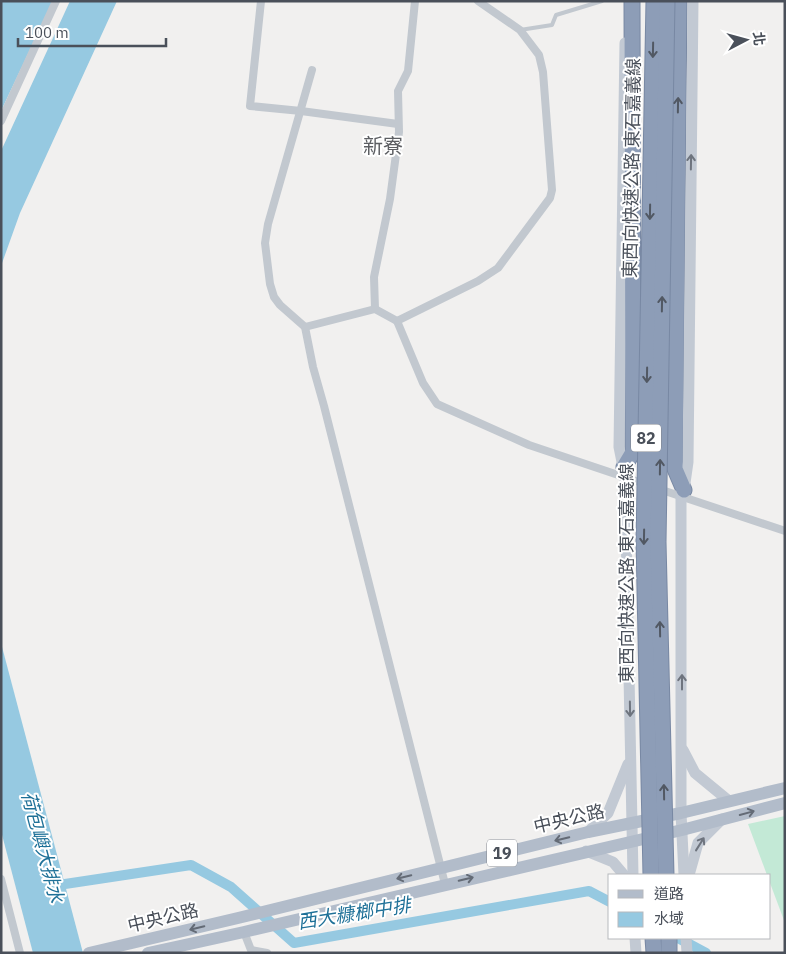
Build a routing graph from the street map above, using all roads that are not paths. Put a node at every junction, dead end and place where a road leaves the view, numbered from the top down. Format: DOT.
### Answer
graph roads {
  1 [pos="56,1"];
  2 [pos="261,1"];
  3 [pos="415,1"];
  4 [pos="478,1"];
  5 [pos="602,1"];
  6 [pos="625,1"];
  7 [pos="632,1"];
  8 [pos="654,1"];
  9 [pos="667,1"];
  10 [pos="679,1"];
  11 [pos="693,1"];
  12 [pos="520,30"];
  13 [pos="312,70"];
  14 [pos="301,111"];
  15 [pos="1,120"];
  16 [pos="398,124"];
  17 [pos="375,309"];
  18 [pos="397,321"];
  19 [pos="305,327"];
  20 [pos="624,472"];
  21 [pos="683,494"];
  22 [pos="785,531"];
  23 [pos="682,748"];
  24 [pos="631,757"];
  25 [pos="785,788"];
  26 [pos="729,801"];
  27 [pos="785,803"];
  28 [pos="681,813"];
  29 [pos="722,819"];
  30 [pos="631,822"];
  31 [pos="682,830"];
  32 [pos="588,832"];
  33 [pos="631,841"];
  34 [pos="586,851"];
  35 [pos="442,868"];
  36 [pos="623,874"];
  37 [pos="633,874"];
  38 [pos="650,874"];
  39 [pos="666,874"];
  40 [pos="684,874"];
  41 [pos="689,874"];
  42 [pos="1,879"];
  43 [pos="445,884"];
  44 [pos="248,931"];
  45 [pos="636,939"];
  46 [pos="653,939"];
  47 [pos="669,939"];
  48 [pos="686,939"];
  49 [pos="687,952"];
  50 [pos="20,953"];
  51 [pos="89,953"];
  52 [pos="148,953"];
  53 [pos="267,953"];
  54 [pos="636,953"];
  55 [pos="654,953"];
  56 [pos="669,953"];
  1 -- 15 [label="street"];
  2 -- 14 [label="street"];
  3 -- 16 [label="street"];
  4 -- 12 [label="street"];
  5 -- 12 [label="lane"];
  6 -- 20 [label="street"];
  7 -- 20 [label="highway"];
  8 -- 38 [label="highway, 東西向快速公路 東石嘉義線 / 82, one-way, bridge"];
  39 -- 9 [label="highway, 東西向快速公路 東石嘉義線 / 82, one-way, bridge"];
  21 -- 10 [label="highway, one-way"];
  21 -- 11 [label="street, one-way"];
  12 -- 18 [label="street"];
  13 -- 14 [label="street"];
  14 -- 16 [label="street"];
  14 -- 19 [label="street"];
  16 -- 17 [label="street"];
  17 -- 18 [label="street"];
  17 -- 19 [label="street"];
  18 -- 20 [label="street"];
  19 -- 35 [label="street"];
  20 -- 21 [label="street"];
  20 -- 24 [label="street, one-way"];
  21 -- 22 [label="street"];
  23 -- 21 [label="street, one-way"];
  23 -- 26 [label="street"];
  23 -- 28 [label="street"];
  24 -- 30 [label="street"];
  24 -- 32 [label="street"];
  25 -- 26 [label="main road, 中央公路 / 19"];
  26 -- 28 [label="main road, 中央公路 / 19"];
  29 -- 27 [label="main road, 中央公路 / 19, one-way"];
  28 -- 30 [label="main road, 中央公路 / 19"];
  28 -- 31 [label="street"];
  29 -- 31 [label="main road, 中央公路 / 19"];
  41 -- 29 [label="street, one-way"];
  30 -- 32 [label="main road, 中央公路 / 19"];
  30 -- 33 [label="street"];
  31 -- 33 [label="main road, 中央公路 / 19"];
  31 -- 40 [label="street"];
  32 -- 35 [label="main road, 中央公路 / 19, one-way"];
  33 -- 34 [label="main road, 中央公路 / 19"];
  33 -- 37 [label="street"];
  34 -- 36 [label="street"];
  43 -- 34 [label="main road, 中央公路 / 19, one-way"];
  35 -- 43 [label="street"];
  35 -- 51 [label="main road, 中央公路 / 19, one-way"];
  42 -- 50 [label="street"];
  43 -- 44 [label="main road, 中央公路 / 19"];
  44 -- 52 [label="main road, 中央公路 / 19"];
  44 -- 53 [label="street"];
  45 -- 54 [label="street"];
  46 -- 55 [label="highway"];
  47 -- 56 [label="highway"];
  48 -- 49 [label="street"];
}
